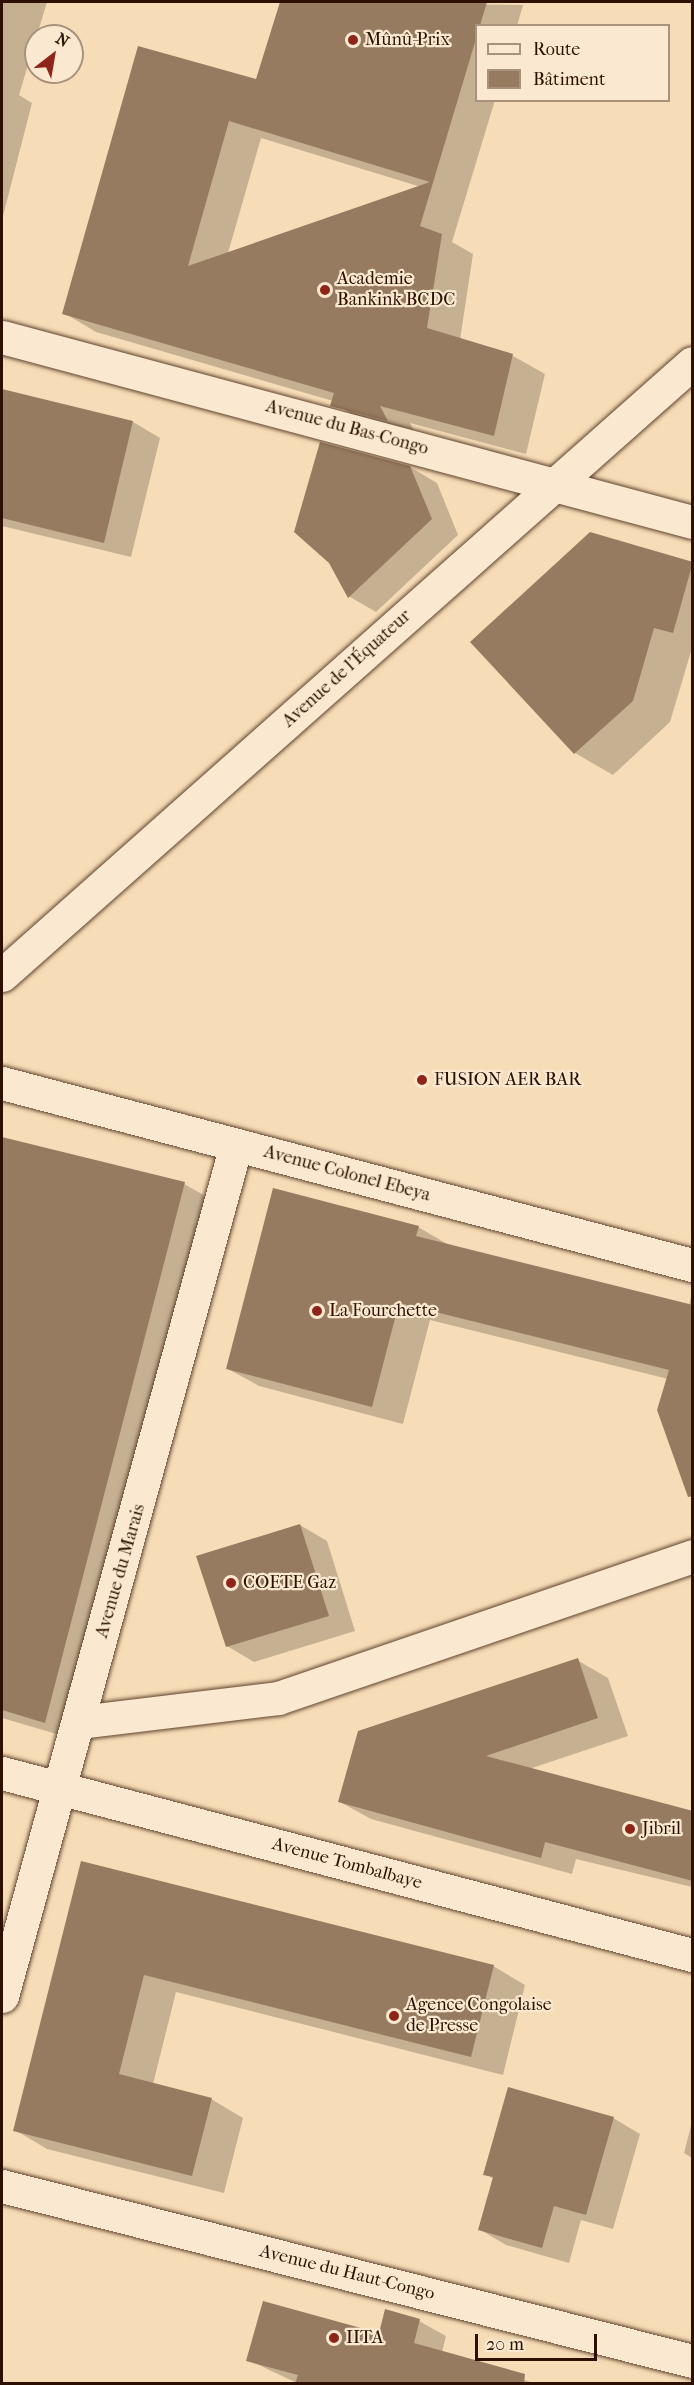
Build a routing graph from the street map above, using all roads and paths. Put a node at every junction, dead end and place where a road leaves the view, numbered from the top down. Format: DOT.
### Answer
graph roads {
  1 [pos="2,337"];
  2 [pos="693,363"];
  3 [pos="556,484"];
  4 [pos="693,522"];
  5 [pos="2,975"];
  6 [pos="2,1083"];
  7 [pos="236,1145"];
  8 [pos="693,1265"];
  9 [pos="693,1556"];
  10 [pos="80,1722"];
  11 [pos="2,1773"];
  12 [pos="62,1789"];
  13 [pos="693,1955"];
  14 [pos="2,1996"];
  15 [pos="2,2186"];
  16 [pos="693,2361"];
  1 -- 3 [label="street, Avenue du Bas-Congo"];
  2 -- 3 [label="street, Avenue de l'Équateur"];
  3 -- 4 [label="street, Avenue du Bas-Congo"];
  3 -- 5 [label="street, Avenue de l'Équateur"];
  6 -- 7 [label="street, Avenue Colonel Ebeya"];
  7 -- 8 [label="street, Avenue Colonel Ebeya"];
  7 -- 10 [label="street, Avenue du Marais"];
  9 -- 10 [label="street"];
  10 -- 12 [label="street, Avenue du Marais"];
  11 -- 12 [label="street, Avenue Tombalbaye"];
  12 -- 13 [label="street, Avenue Tombalbaye"];
  12 -- 14 [label="street, Avenue du Marais"];
  15 -- 16 [label="street, Avenue du Haut-Congo"];
}
